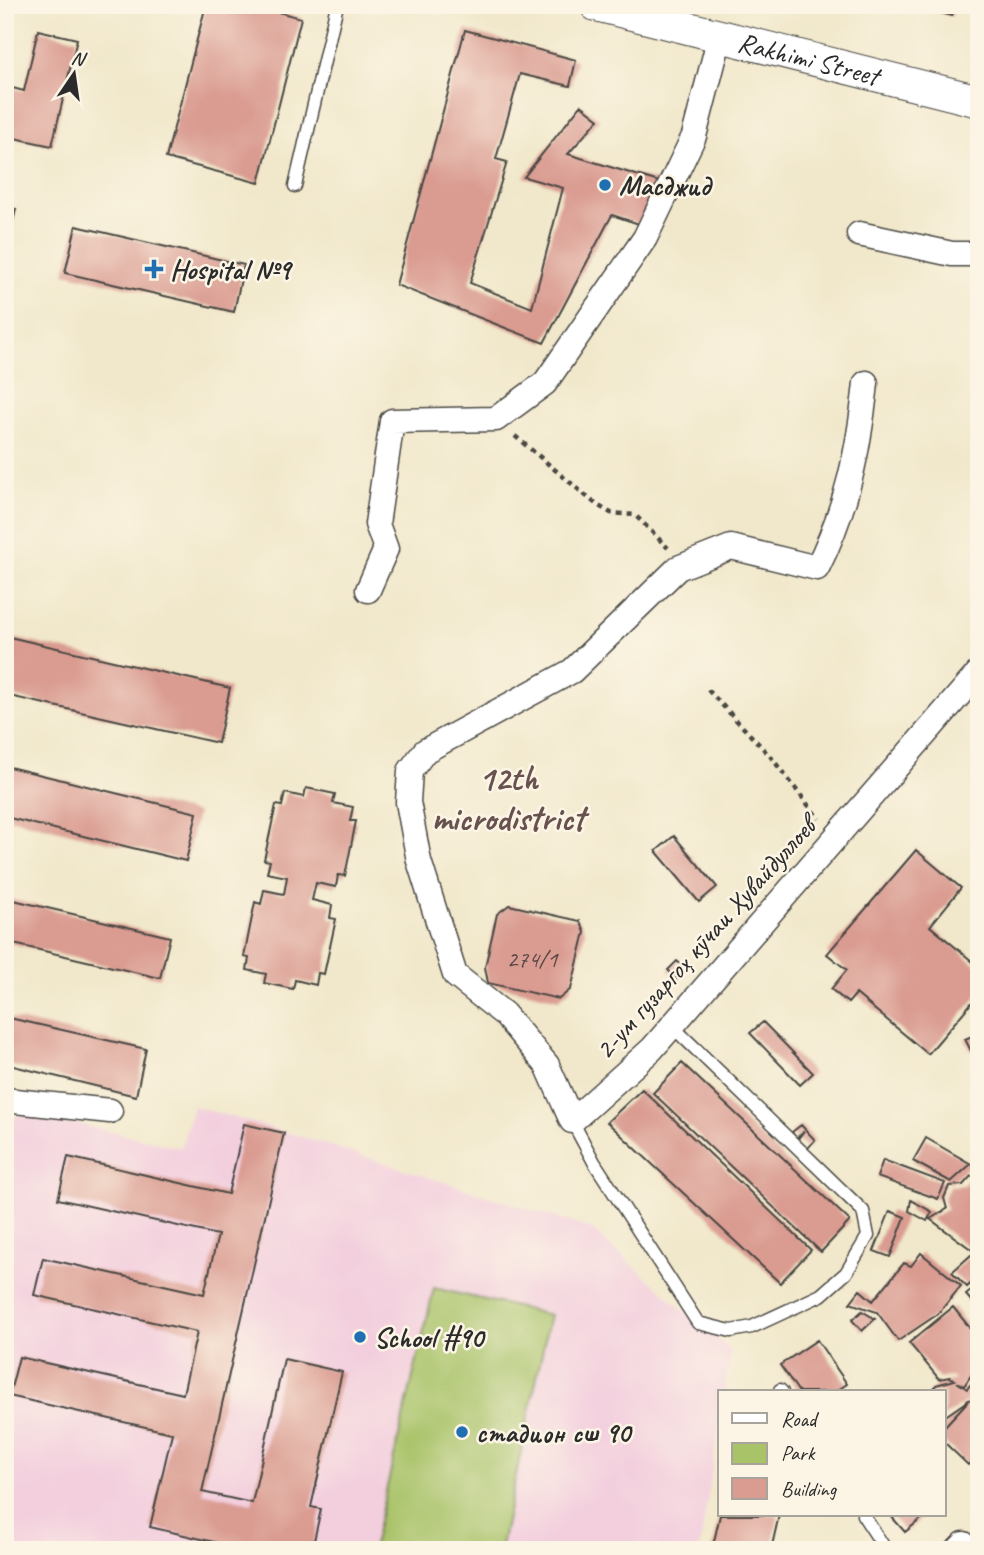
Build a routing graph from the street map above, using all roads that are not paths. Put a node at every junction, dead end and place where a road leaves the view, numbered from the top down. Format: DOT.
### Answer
graph roads {
  1 [pos="337,5"];
  2 [pos="599,6"];
  3 [pos="720,36"];
  4 [pos="979,101"];
  5 [pos="295,186"];
  6 [pos="859,234"];
  7 [pos="979,254"];
  8 [pos="866,383"];
  9 [pos="368,590"];
  10 [pos="979,672"];
  11 [pos="672,1026"];
  12 [pos="5,1100"];
  13 [pos="110,1111"];
  14 [pos="572,1121"];
  15 [pos="864,1516"];
  16 [pos="886,1550"];
  17 [pos="958,1550"];
  18 [pos="968,1550"];
  1 -- 5 [label="lane"];
  2 -- 3 [label="street, Rakhimi Street"];
  3 -- 4 [label="street, Rakhimi Street"];
  3 -- 9 [label="street"];
  6 -- 7 [label="street"];
  8 -- 14 [label="street"];
  10 -- 11 [label="street, 2-ум гузаргоҳ кӯчаи Ҳувайдуллоев"];
  11 -- 14 [label="street, 2-ум гузаргоҳ кӯчаи Ҳувайдуллоев"];
  11 -- 14 [label="lane"];
  12 -- 13 [label="street"];
  15 -- 16 [label="lane"];
  17 -- 18 [label="street"];
}
